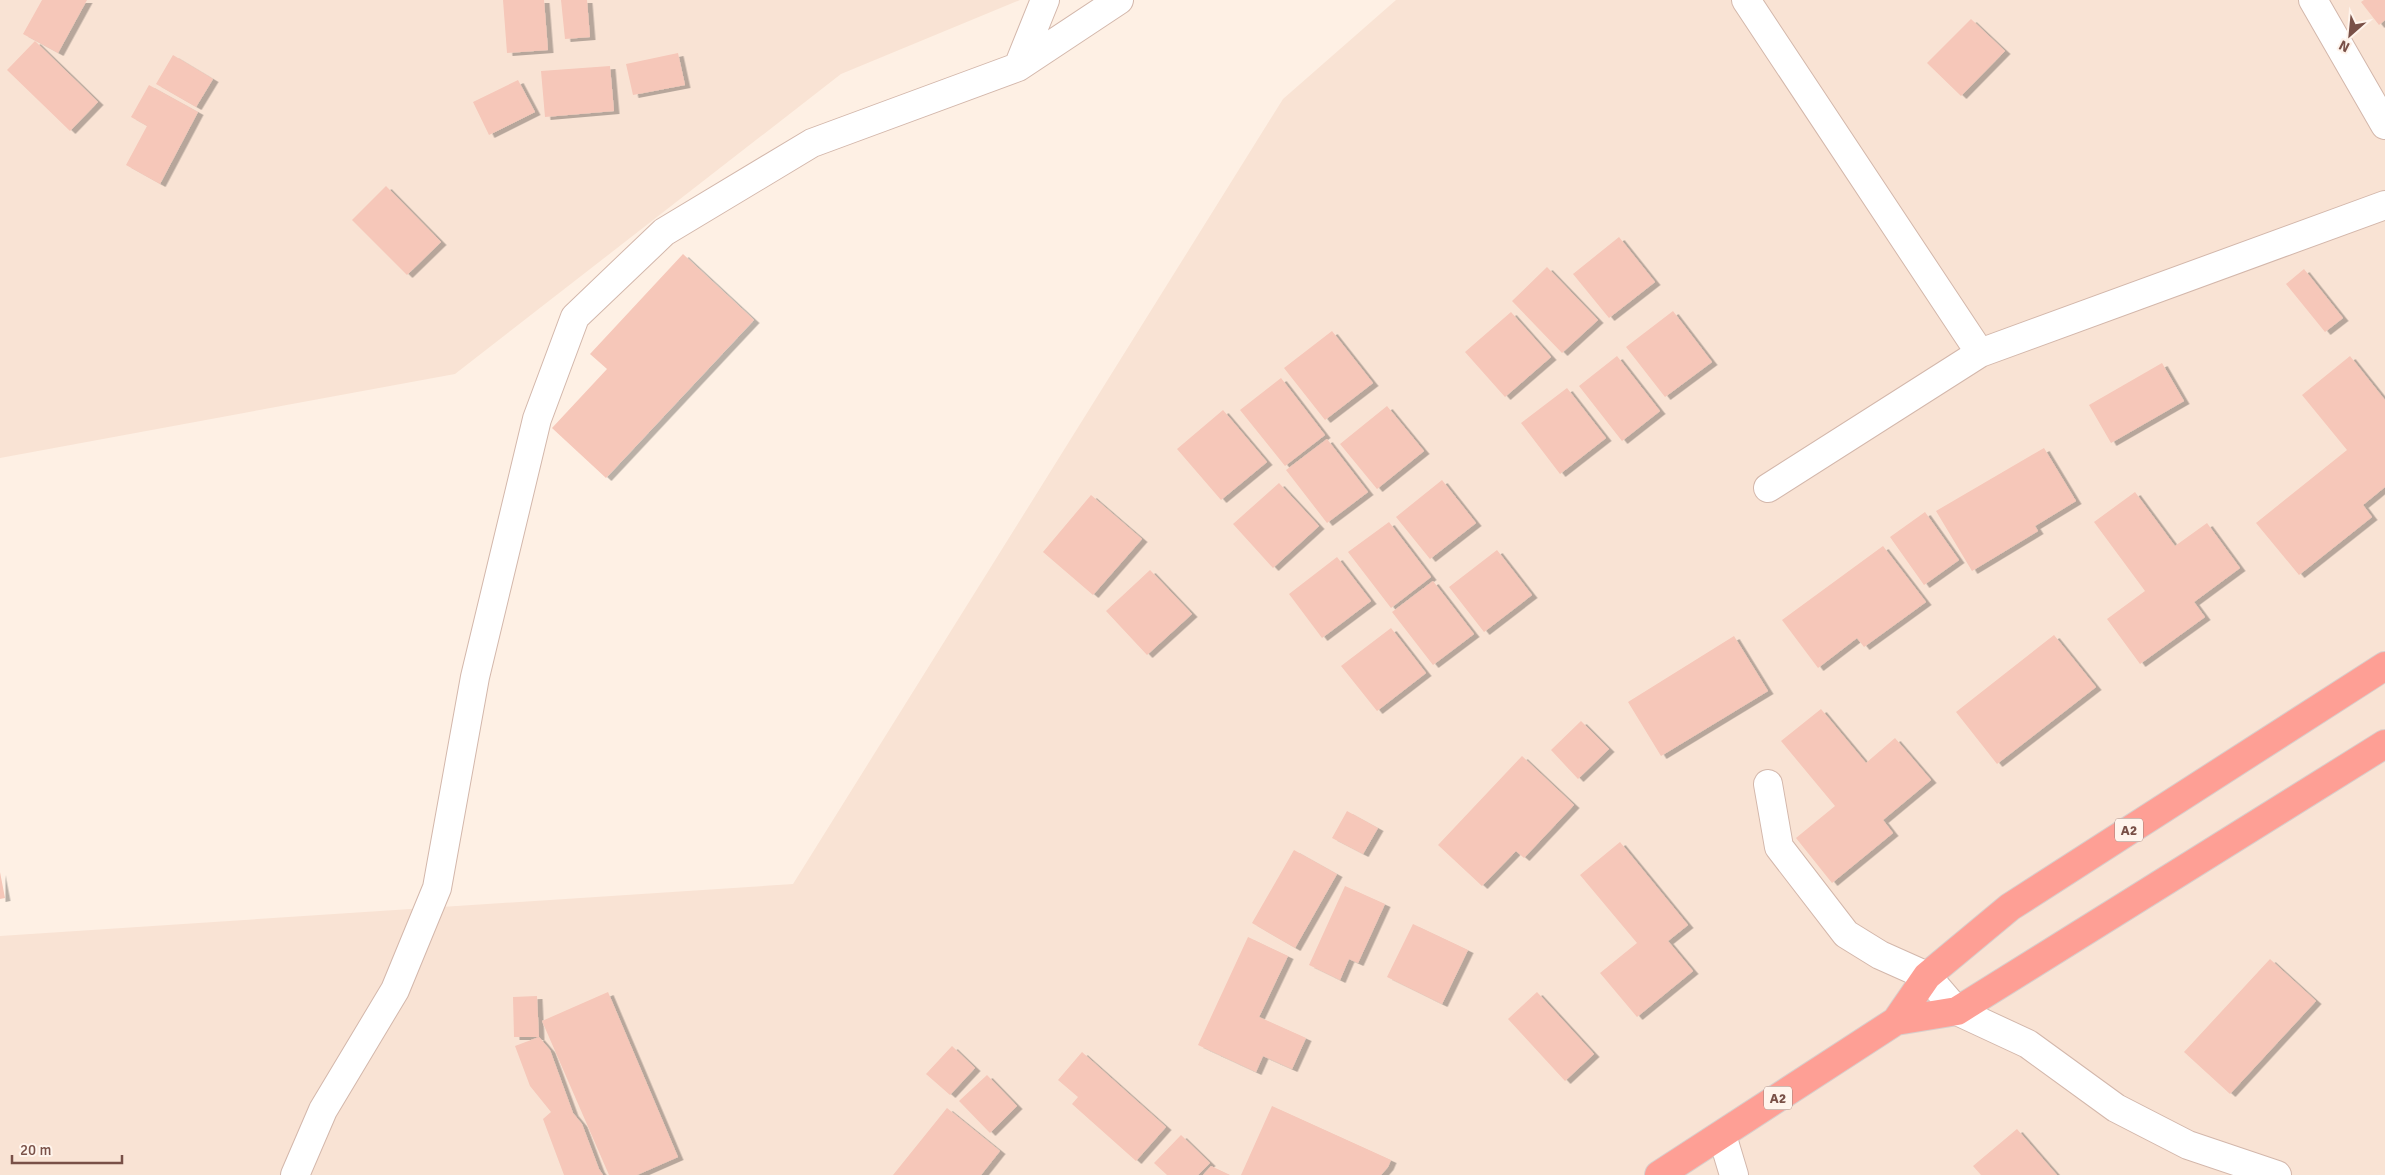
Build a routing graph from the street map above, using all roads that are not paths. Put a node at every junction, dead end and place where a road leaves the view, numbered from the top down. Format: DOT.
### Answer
graph roads {
  1 [pos="1046,0"];
  2 [pos="1119,0"];
  3 [pos="1746,0"];
  4 [pos="2313,0"];
  5 [pos="1018,67"];
  6 [pos="2385,125"];
  7 [pos="2385,205"];
  8 [pos="1980,353"];
  9 [pos="1768,488"];
  10 [pos="2385,666"];
  11 [pos="2385,744"];
  12 [pos="1768,784"];
  13 [pos="1927,976"];
  14 [pos="1957,1011"];
  15 [pos="1896,1021"];
  16 [pos="1722,1135"];
  17 [pos="295,1175"];
  18 [pos="1659,1175"];
  19 [pos="1734,1175"];
  20 [pos="2277,1175"];
  1 -- 5 [label="street"];
  2 -- 5 [label="street"];
  3 -- 8 [label="street"];
  4 -- 6 [label="street"];
  5 -- 17 [label="street"];
  7 -- 8 [label="street"];
  8 -- 9 [label="street"];
  10 -- 13 [label="highway, A2"];
  11 -- 14 [label="highway, A2"];
  12 -- 13 [label="street"];
  13 -- 14 [label="street"];
  13 -- 15 [label="highway, A2"];
  14 -- 15 [label="highway, A2"];
  14 -- 20 [label="street"];
  15 -- 16 [label="highway, A2"];
  16 -- 18 [label="highway, A2"];
  16 -- 19 [label="street"];
}
